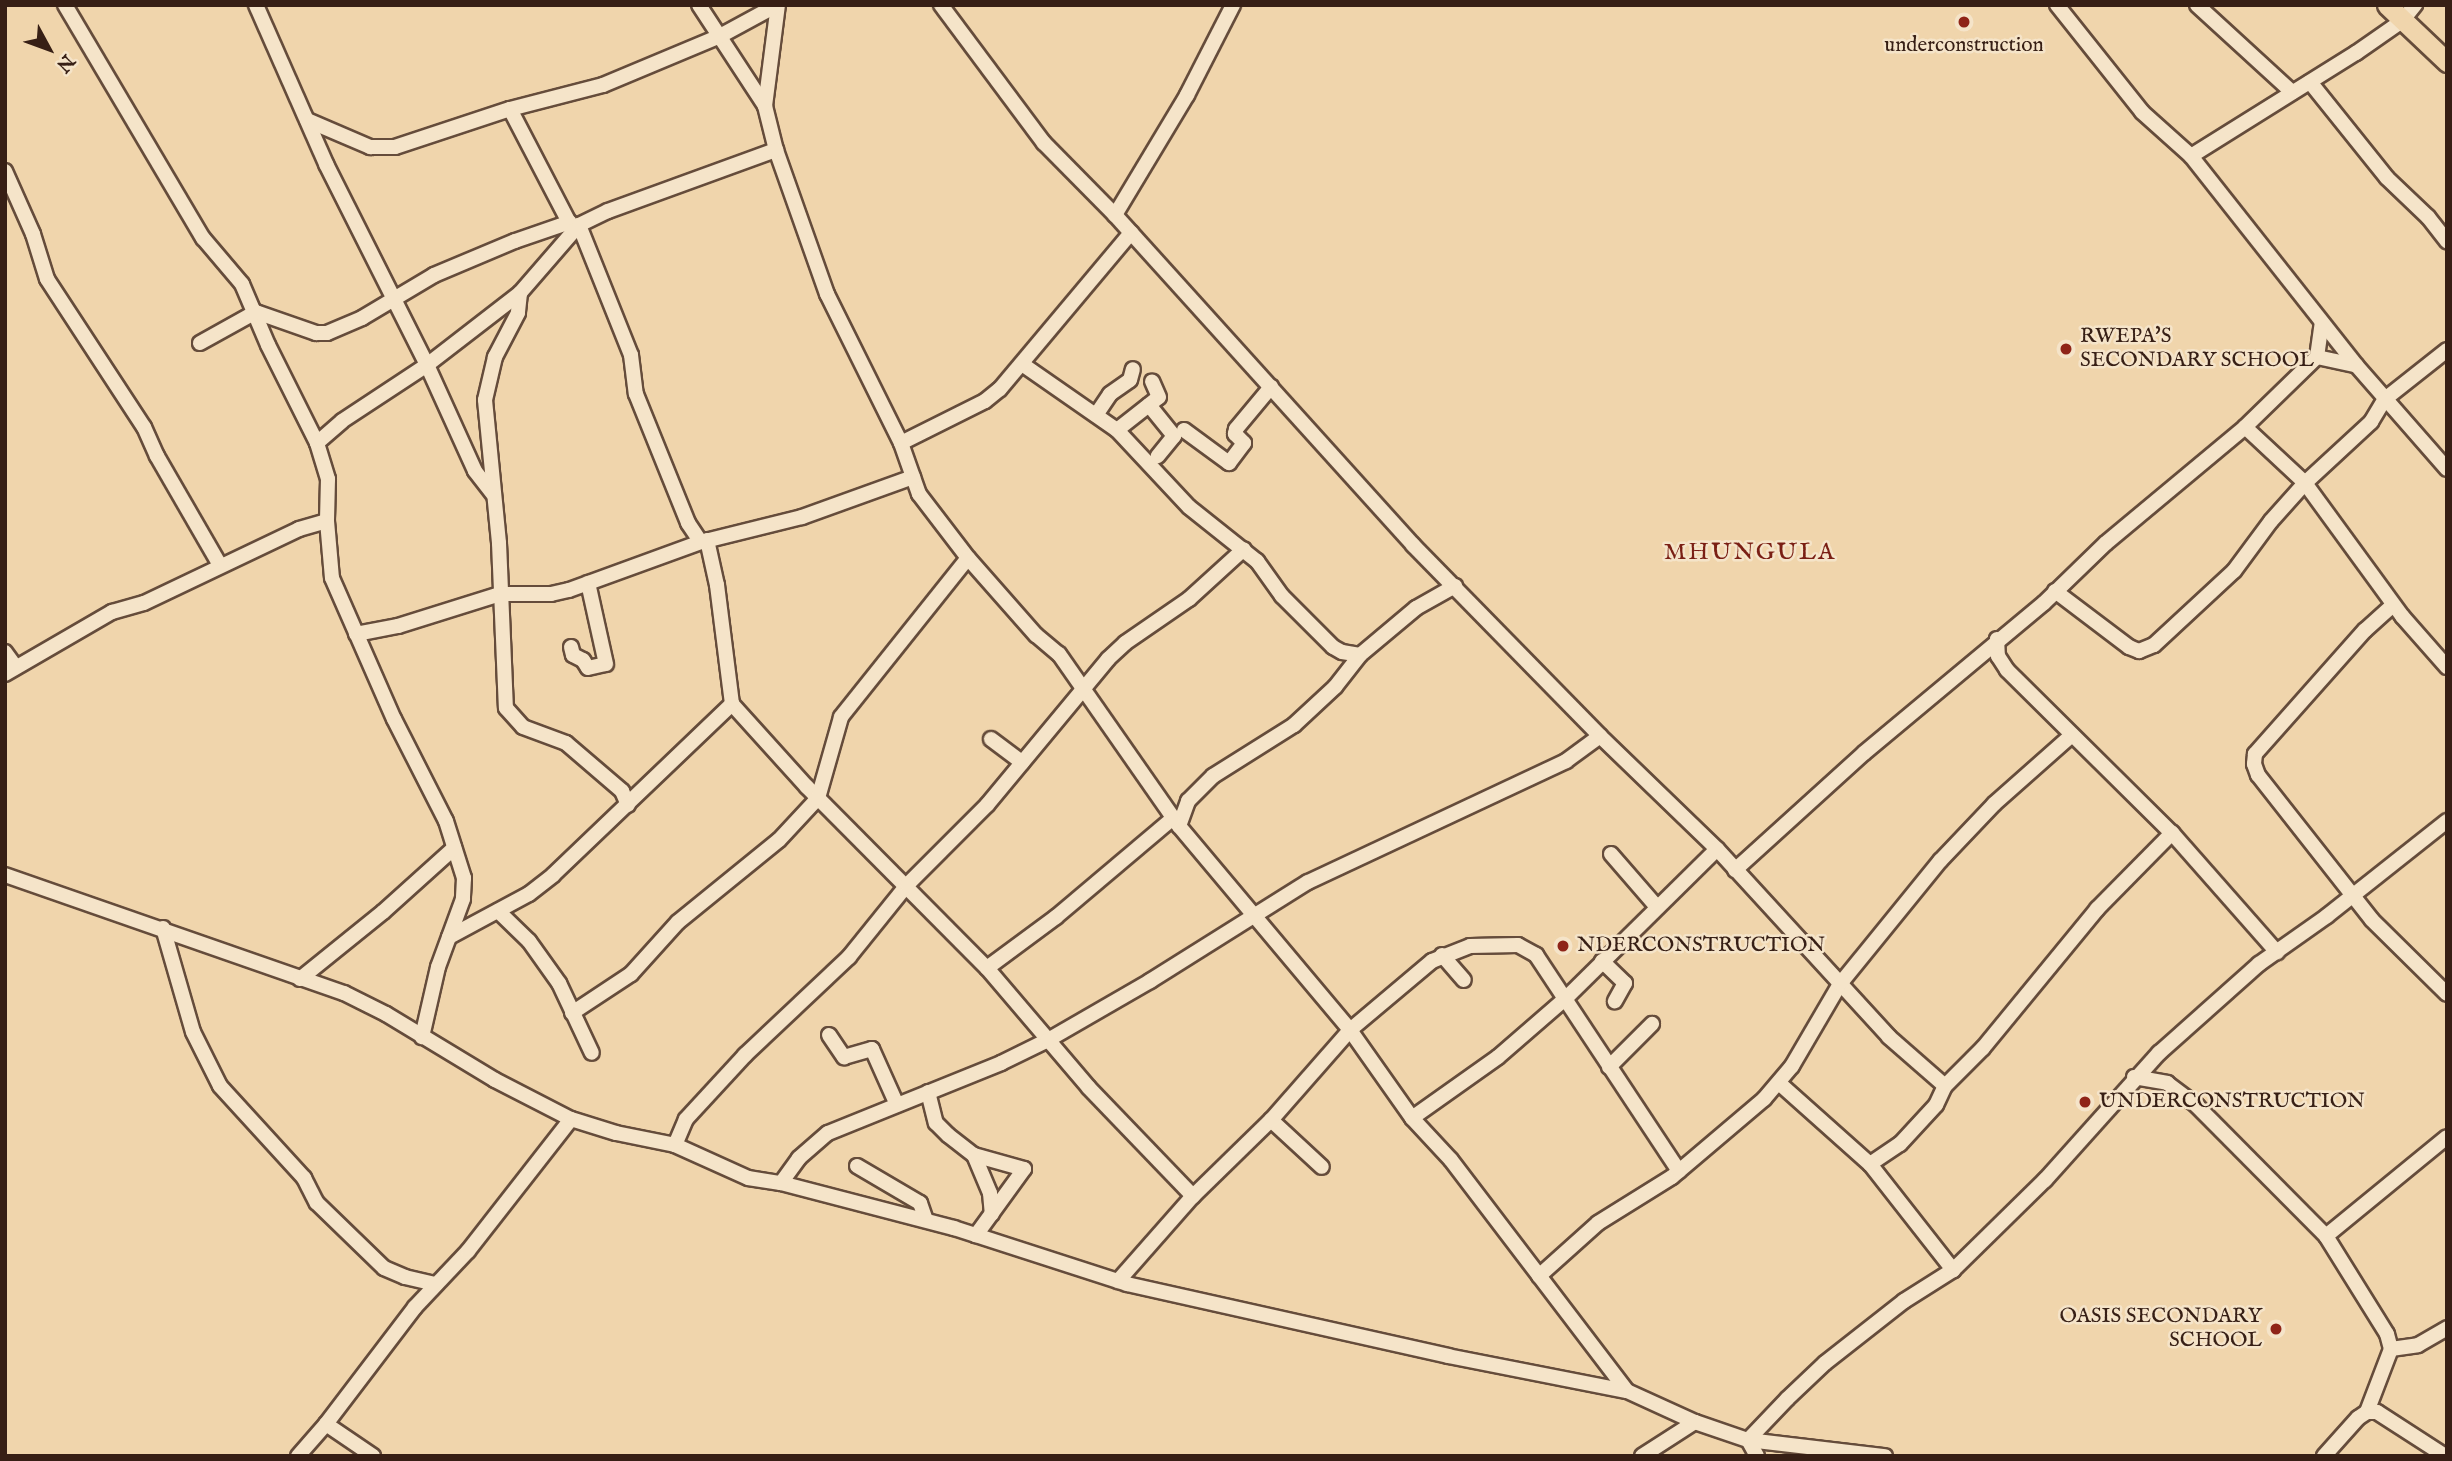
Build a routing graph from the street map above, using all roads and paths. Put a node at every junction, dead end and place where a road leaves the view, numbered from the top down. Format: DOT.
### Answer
graph roads {
  1 [pos="65,5"];
  2 [pos="256,5"];
  3 [pos="699,5"];
  4 [pos="778,5"];
  5 [pos="941,5"];
  6 [pos="1233,5"];
  7 [pos="2057,5"];
  8 [pos="2197,5"];
  9 [pos="2387,5"];
  10 [pos="2415,5"];
  11 [pos="2402,21"];
  12 [pos="720,36"];
  13 [pos="2447,62"];
  14 [pos="2310,82"];
  15 [pos="2292,92"];
  16 [pos="765,106"];
  17 [pos="510,109"];
  18 [pos="307,120"];
  19 [pos="776,150"];
  20 [pos="2191,156"];
  21 [pos="5,171"];
  22 [pos="1115,215"];
  23 [pos="574,226"];
  24 [pos="1131,233"];
  25 [pos="2447,241"];
  26 [pos="520,293"];
  27 [pos="392,299"];
  28 [pos="256,312"];
  29 [pos="2322,322"];
  30 [pos="2447,337"];
  31 [pos="200,343"];
  32 [pos="2447,349"];
  33 [pos="2317,357"];
  34 [pos="1022,364"];
  35 [pos="427,365"];
  36 [pos="2356,365"];
  37 [pos="1133,369"];
  38 [pos="1152,381"];
  39 [pos="1271,387"];
  40 [pos="2385,399"];
  41 [pos="1149,405"];
  42 [pos="1096,415"];
  43 [pos="2245,427"];
  44 [pos="1117,430"];
  45 [pos="1184,430"];
  46 [pos="317,443"];
  47 [pos="901,443"];
  48 [pos="1158,456"];
  49 [pos="2447,469"];
  50 [pos="913,477"];
  51 [pos="2305,484"];
  52 [pos="493,494"];
  53 [pos="327,521"];
  54 [pos="704,541"];
  55 [pos="1244,550"];
  56 [pos="968,558"];
  57 [pos="220,565"];
  58 [pos="588,583"];
  59 [pos="1455,586"];
  60 [pos="2055,591"];
  61 [pos="500,594"];
  62 [pos="2393,605"];
  63 [pos="356,634"];
  64 [pos="1997,639"];
  65 [pos="571,647"];
  66 [pos="5,652"];
  67 [pos="1360,655"];
  68 [pos="2447,667"];
  69 [pos="10,670"];
  70 [pos="1082,689"];
  71 [pos="733,704"];
  72 [pos="2072,735"];
  73 [pos="1600,736"];
  74 [pos="991,739"];
  75 [pos="1022,762"];
  76 [pos="818,798"];
  77 [pos="628,805"];
  78 [pos="2447,821"];
  79 [pos="1176,822"];
  80 [pos="2172,833"];
  81 [pos="454,848"];
  82 [pos="1717,849"];
  83 [pos="1611,854"];
  84 [pos="1734,870"];
  85 [pos="5,875"];
  86 [pos="907,885"];
  87 [pos="2355,895"];
  88 [pos="1656,906"];
  89 [pos="498,911"];
  90 [pos="1254,914"];
  91 [pos="163,928"];
  92 [pos="449,937"];
  93 [pos="2277,952"];
  94 [pos="1442,954"];
  95 [pos="1602,961"];
  96 [pos="987,968"];
  97 [pos="300,979"];
  98 [pos="1464,980"];
  99 [pos="1840,984"];
  100 [pos="2447,994"];
  101 [pos="1566,998"];
  102 [pos="1615,1001"];
  103 [pos="572,1013"];
  104 [pos="1652,1024"];
  105 [pos="1350,1030"];
  106 [pos="829,1035"];
  107 [pos="422,1037"];
  108 [pos="1048,1040"];
  109 [pos="592,1053"];
  110 [pos="2159,1053"];
  111 [pos="1609,1068"];
  112 [pos="2134,1077"];
  113 [pos="1779,1083"];
  114 [pos="2166,1083"];
  115 [pos="1945,1086"];
  116 [pos="928,1092"];
  117 [pos="897,1105"];
  118 [pos="1412,1118"];
  119 [pos="571,1119"];
  120 [pos="1271,1120"];
  121 [pos="2447,1137"];
  122 [pos="675,1145"];
  123 [pos="974,1155"];
  124 [pos="1870,1164"];
  125 [pos="857,1166"];
  126 [pos="1322,1167"];
  127 [pos="1679,1171"];
  128 [pos="781,1182"];
  129 [pos="1194,1196"];
  130 [pos="992,1214"];
  131 [pos="926,1220"];
  132 [pos="976,1235"];
  133 [pos="2326,1236"];
  134 [pos="1953,1270"];
  135 [pos="1539,1276"];
  136 [pos="1118,1281"];
  137 [pos="436,1284"];
  138 [pos="2447,1328"];
  139 [pos="2391,1349"];
  140 [pos="1627,1391"];
  141 [pos="2367,1412"];
  142 [pos="1695,1422"];
  143 [pos="327,1424"];
  144 [pos="1748,1440"];
  145 [pos="298,1456"];
  146 [pos="373,1456"];
  147 [pos="1642,1456"];
  148 [pos="1757,1456"];
  149 [pos="1885,1456"];
  150 [pos="2324,1456"];
  151 [pos="2445,1456"];
  1 -- 28 [label="street"];
  2 -- 18 [label="street"];
  3 -- 12 [label="street"];
  4 -- 12 [label="street"];
  4 -- 16 [label="street"];
  5 -- 22 [label="street"];
  6 -- 22 [label="street"];
  7 -- 20 [label="street"];
  8 -- 15 [label="street"];
  9 -- 11 [label="main road"];
  10 -- 11 [label="street"];
  11 -- 13 [label="main road"];
  11 -- 14 [label="street"];
  12 -- 16 [label="street"];
  12 -- 17 [label="street"];
  14 -- 15 [label="street"];
  14 -- 25 [label="street"];
  15 -- 20 [label="street"];
  16 -- 19 [label="street"];
  17 -- 18 [label="street"];
  17 -- 23 [label="street"];
  18 -- 27 [label="street"];
  19 -- 23 [label="street"];
  19 -- 47 [label="street"];
  20 -- 29 [label="street"];
  21 -- 57 [label="street"];
  22 -- 24 [label="street"];
  23 -- 26 [label="street"];
  23 -- 27 [label="street"];
  23 -- 54 [label="street"];
  24 -- 34 [label="street"];
  24 -- 39 [label="street"];
  26 -- 35 [label="street"];
  26 -- 52 [label="street"];
  27 -- 28 [label="street"];
  27 -- 35 [label="street"];
  28 -- 31 [label="street"];
  28 -- 46 [label="street"];
  29 -- 33 [label="street"];
  29 -- 36 [label="street"];
  30 -- 32 [label="street"];
  32 -- 40 [label="street"];
  33 -- 36 [label="street"];
  33 -- 43 [label="street"];
  34 -- 42 [label="street"];
  34 -- 47 [label="street"];
  35 -- 46 [label="street"];
  35 -- 52 [label="street"];
  36 -- 40 [label="street"];
  37 -- 42 [label="street"];
  38 -- 41 [label="street"];
  39 -- 45 [label="street"];
  39 -- 59 [label="street"];
  40 -- 49 [label="street"];
  40 -- 51 [label="street"];
  41 -- 44 [label="street"];
  41 -- 48 [label="street"];
  42 -- 44 [label="street"];
  43 -- 51 [label="street"];
  43 -- 60 [label="street"];
  44 -- 55 [label="street"];
  46 -- 53 [label="street"];
  47 -- 50 [label="street"];
  50 -- 54 [label="street"];
  50 -- 56 [label="street"];
  51 -- 60 [label="street"];
  51 -- 62 [label="street"];
  52 -- 61 [label="street"];
  53 -- 57 [label="street"];
  53 -- 63 [label="street"];
  54 -- 58 [label="street"];
  54 -- 71 [label="street"];
  55 -- 67 [label="street"];
  55 -- 70 [label="street"];
  56 -- 70 [label="street"];
  56 -- 76 [label="street"];
  57 -- 69 [label="street"];
  58 -- 61 [label="street"];
  58 -- 65 [label="street"];
  59 -- 67 [label="street"];
  59 -- 73 [label="street"];
  60 -- 64 [label="street"];
  61 -- 63 [label="street"];
  61 -- 77 [label="street"];
  62 -- 68 [label="street"];
  62 -- 87 [label="street"];
  63 -- 81 [label="street"];
  64 -- 72 [label="street"];
  64 -- 84 [label="street"];
  66 -- 69 [label="street"];
  67 -- 79 [label="street"];
  70 -- 75 [label="street"];
  70 -- 79 [label="street"];
  71 -- 76 [label="street"];
  71 -- 77 [label="street"];
  72 -- 80 [label="street"];
  72 -- 99 [label="street"];
  73 -- 82 [label="street"];
  73 -- 90 [label="street"];
  74 -- 75 [label="street"];
  75 -- 86 [label="street"];
  76 -- 86 [label="street"];
  76 -- 103 [label="street"];
  77 -- 89 [label="street"];
  78 -- 87 [label="street"];
  79 -- 90 [label="street"];
  79 -- 96 [label="street"];
  80 -- 93 [label="street"];
  80 -- 115 [label="street"];
  81 -- 92 [label="street"];
  81 -- 97 [label="street"];
  82 -- 84 [label="street"];
  82 -- 88 [label="street"];
  83 -- 88 [label="street"];
  84 -- 99 [label="street"];
  85 -- 91 [label="street"];
  86 -- 96 [label="street"];
  86 -- 122 [label="street"];
  87 -- 93 [label="street"];
  87 -- 100 [label="street"];
  88 -- 95 [label="street"];
  89 -- 92 [label="street"];
  89 -- 103 [label="street"];
  90 -- 105 [label="street"];
  90 -- 108 [label="street"];
  91 -- 97 [label="street"];
  91 -- 137 [label="street"];
  92 -- 107 [label="street"];
  93 -- 110 [label="street"];
  94 -- 98 [label="street"];
  94 -- 101 [label="street"];
  94 -- 105 [label="street"];
  95 -- 101 [label="street"];
  95 -- 102 [label="street"];
  96 -- 108 [label="street"];
  97 -- 107 [label="street"];
  99 -- 113 [label="street"];
  99 -- 115 [label="street"];
  101 -- 111 [label="street"];
  101 -- 118 [label="street"];
  103 -- 109 [label="street"];
  104 -- 111 [label="street"];
  105 -- 118 [label="street"];
  105 -- 120 [label="street"];
  106 -- 117 [label="street"];
  107 -- 119 [label="street"];
  108 -- 116 [label="street"];
  108 -- 129 [label="street"];
  110 -- 112 [label="street"];
  110 -- 114 [label="street"];
  111 -- 127 [label="street"];
  112 -- 114 [label="street"];
  112 -- 134 [label="street"];
  113 -- 124 [label="street"];
  113 -- 127 [label="street"];
  114 -- 133 [label="street"];
  115 -- 124 [label="street"];
  116 -- 117 [label="street"];
  116 -- 123 [label="street"];
  117 -- 128 [label="street"];
  118 -- 135 [label="street"];
  119 -- 122 [label="street"];
  119 -- 137 [label="street"];
  120 -- 126 [label="street"];
  120 -- 129 [label="street"];
  121 -- 133 [label="street"];
  122 -- 128 [label="street"];
  123 -- 130 [label="street"];
  123 -- 130 [label="street"];
  124 -- 134 [label="street"];
  125 -- 131 [label="street"];
  127 -- 135 [label="street"];
  128 -- 131 [label="street"];
  129 -- 136 [label="street"];
  130 -- 132 [label="street"];
  131 -- 132 [label="street"];
  132 -- 136 [label="street"];
  133 -- 139 [label="street"];
  134 -- 144 [label="street"];
  135 -- 140 [label="street"];
  136 -- 140 [label="street"];
  137 -- 143 [label="street"];
  138 -- 139 [label="street"];
  139 -- 141 [label="street"];
  140 -- 142 [label="street"];
  141 -- 150 [label="street"];
  141 -- 151 [label="street"];
  142 -- 144 [label="street"];
  142 -- 147 [label="street"];
  143 -- 145 [label="street"];
  143 -- 146 [label="street"];
  144 -- 148 [label="street"];
  144 -- 149 [label="street"];
}
